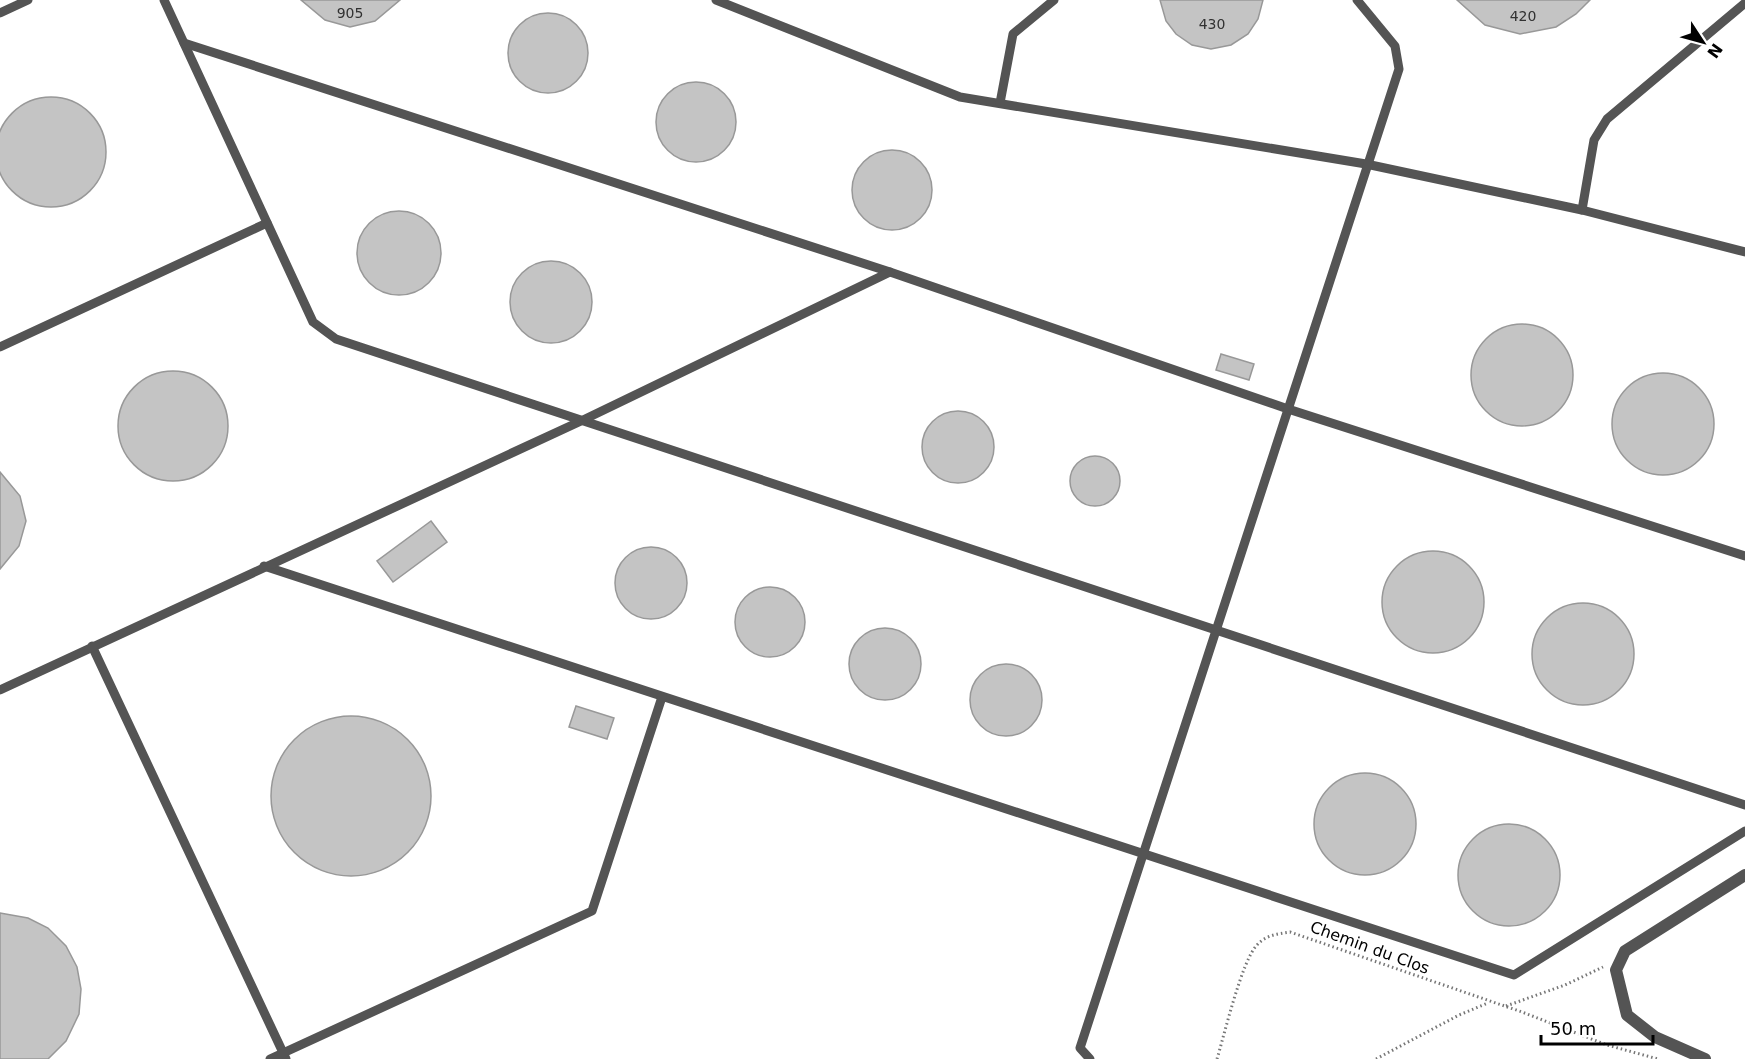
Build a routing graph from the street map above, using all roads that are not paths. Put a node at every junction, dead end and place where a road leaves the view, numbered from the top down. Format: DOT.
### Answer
graph roads {
  1 [pos="28,0"];
  2 [pos="164,0"];
  3 [pos="716,0"];
  4 [pos="1054,0"];
  5 [pos="1357,0"];
  6 [pos="732,3"];
  7 [pos="1745,3"];
  8 [pos="0,13"];
  9 [pos="184,43"];
  10 [pos="1000,103"];
  11 [pos="1366,164"];
  12 [pos="1582,210"];
  13 [pos="267,223"];
  14 [pos="1745,252"];
  15 [pos="890,272"];
  16 [pos="0,347"];
  17 [pos="1288,409"];
  18 [pos="581,422"];
  19 [pos="1745,556"];
  20 [pos="264,566"];
  21 [pos="1216,630"];
  22 [pos="92,646"];
  23 [pos="0,690"];
  24 [pos="662,697"];
  25 [pos="1745,805"];
  26 [pos="1745,831"];
  27 [pos="1144,854"];
  28 [pos="1745,875"];
  29 [pos="284,1056"];
  30 [pos="270,1059"];
  31 [pos="1090,1059"];
  32 [pos="1705,1059"];
  1 -- 8 [label="lane"];
  2 -- 9 [label="lane"];
  3 -- 6 [label="lane"];
  4 -- 10 [label="lane"];
  5 -- 11 [label="lane"];
  6 -- 10 [label="lane"];
  7 -- 12 [label="lane"];
  9 -- 13 [label="lane"];
  9 -- 15 [label="lane"];
  10 -- 11 [label="lane"];
  11 -- 12 [label="lane"];
  11 -- 17 [label="lane"];
  12 -- 14 [label="lane"];
  13 -- 16 [label="lane"];
  13 -- 18 [label="lane"];
  15 -- 17 [label="lane"];
  15 -- 18 [label="lane"];
  17 -- 19 [label="lane"];
  17 -- 21 [label="lane"];
  18 -- 20 [label="lane"];
  18 -- 21 [label="lane"];
  20 -- 22 [label="lane"];
  20 -- 24 [label="lane"];
  21 -- 25 [label="lane"];
  21 -- 27 [label="lane"];
  22 -- 23 [label="lane"];
  22 -- 29 [label="lane"];
  24 -- 27 [label="lane"];
  24 -- 29 [label="lane"];
  26 -- 27 [label="lane"];
  27 -- 31 [label="lane"];
  28 -- 32 [label="street"];
  29 -- 30 [label="lane"];
}
